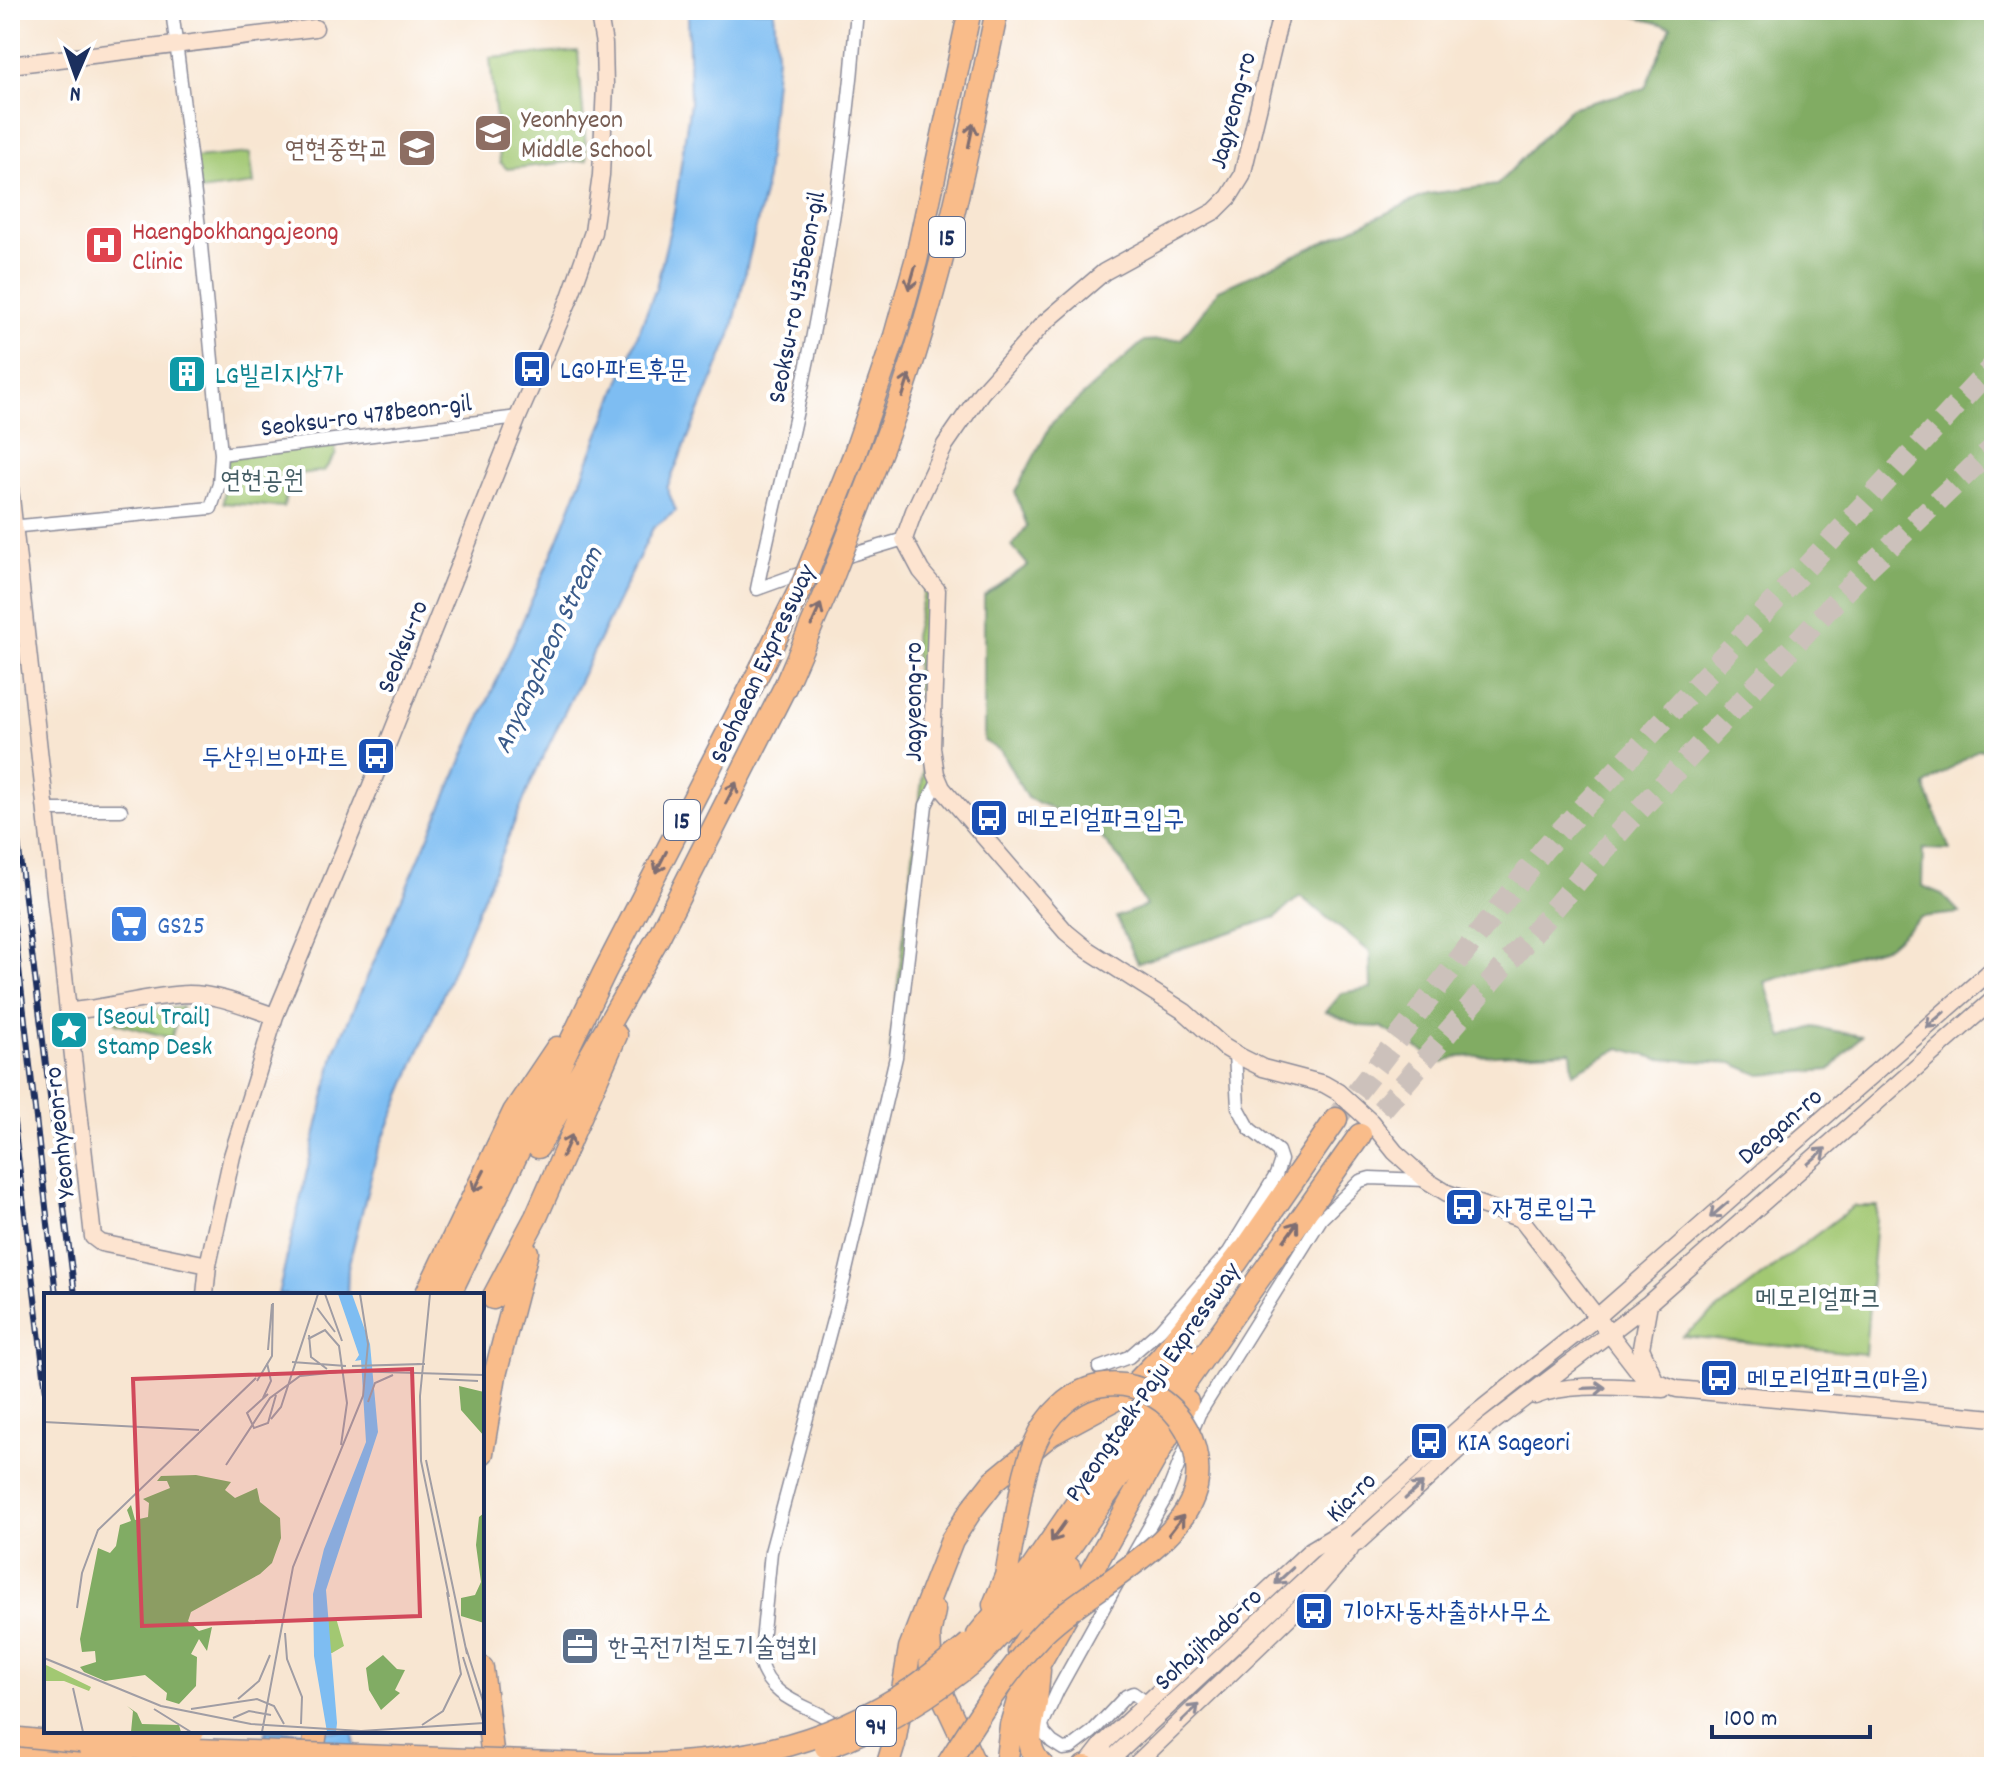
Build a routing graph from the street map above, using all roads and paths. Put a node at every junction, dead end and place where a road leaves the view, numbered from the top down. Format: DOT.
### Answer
graph roads {
  1 [pos="172,10"];
  2 [pos="598,10"];
  3 [pos="857,10"];
  4 [pos="1282,10"];
  5 [pos="969,13"];
  6 [pos="997,13"];
  7 [pos="315,28"];
  8 [pos="177,44"];
  9 [pos="10,65"];
  10 [pos="518,417"];
  11 [pos="221,454"];
  12 [pos="10,488"];
  13 [pos="12,526"];
  14 [pos="904,539"];
  15 [pos="10,561"];
  16 [pos="25,620"];
  17 [pos="939,780"];
  18 [pos="45,810"];
  19 [pos="121,810"];
  20 [pos="658,938"];
  21 [pos="1994,968"];
  22 [pos="1994,999"];
  23 [pos="70,1011"];
  24 [pos="275,1016"];
  25 [pos="1235,1054"];
  26 [pos="1336,1119"];
  27 [pos="532,1120"];
  28 [pos="1360,1135"];
  29 [pos="1426,1180"];
  30 [pos="1242,1252"];
  31 [pos="208,1265"];
  32 [pos="1264,1268"];
  33 [pos="205,1293"];
  34 [pos="427,1293"];
  35 [pos="450,1293"];
  36 [pos="466,1293"];
  37 [pos="1649,1303"];
  38 [pos="1596,1318"];
  39 [pos="1609,1334"];
  40 [pos="1129,1357"];
  41 [pos="1099,1368"];
  42 [pos="1138,1369"];
  43 [pos="1655,1382"];
  44 [pos="1677,1389"];
  45 [pos="1519,1403"];
  46 [pos="1994,1418"];
  47 [pos="484,1441"];
  48 [pos="1118,1476"];
  49 [pos="1351,1536"];
  50 [pos="952,1540"];
  51 [pos="1329,1557"];
  52 [pos="976,1645"];
  53 [pos="1039,1666"];
  54 [pos="484,1684"];
  55 [pos="996,1689"];
  56 [pos="1147,1703"];
  57 [pos="183,1733"];
  58 [pos="191,1733"];
  59 [pos="316,1733"];
  60 [pos="330,1733"];
  61 [pos="10,1738"];
  62 [pos="1103,1744"];
  63 [pos="88,1746"];
  64 [pos="10,1748"];
  65 [pos="10,1758"];
  66 [pos="1114,1760"];
  67 [pos="973,1762"];
  68 [pos="44,1767"];
  69 [pos="102,1767"];
  70 [pos="191,1767"];
  71 [pos="311,1767"];
  72 [pos="325,1767"];
  73 [pos="494,1767"];
  74 [pos="756,1767"];
  75 [pos="826,1767"];
  76 [pos="887,1767"];
  77 [pos="946,1767"];
  78 [pos="1006,1767"];
  79 [pos="1044,1767"];
  80 [pos="1085,1767"];
  81 [pos="1133,1767"];
  1 -- 8 [label="street"];
  2 -- 10 [label="street, Seoksu-ro"];
  3 -- 14 [label="street, Seoksu-ro 435beon-gil"];
  4 -- 14 [label="street, Jagyeong-ro"];
  5 -- 27 [label="highway, Seohaean Expressway / 15, one-way, bridge"];
  20 -- 6 [label="highway, Seohaean Expressway / 15, one-way, bridge"];
  7 -- 8 [label="street"];
  8 -- 9 [label="street"];
  8 -- 11 [label="street"];
  10 -- 11 [label="street, Seoksu-ro 478beon-gil"];
  10 -- 24 [label="street, Seoksu-ro"];
  11 -- 13 [label="street"];
  12 -- 13 [label="street, Yeonhyeon-ro"];
  13 -- 16 [label="street, Yeonhyeon-ro"];
  14 -- 17 [label="street, Jagyeong-ro"];
  15 -- 16 [label="street"];
  16 -- 18 [label="street, Yeonhyeon-ro"];
  17 -- 25 [label="street, Jagyeong-ro"];
  17 -- 75 [label="street"];
  18 -- 19 [label="street"];
  18 -- 23 [label="street, Yeonhyeon-ro"];
  20 -- 27 [label="highway, Seohaean Expressway / 15"];
  47 -- 20 [label="highway, one-way"];
  21 -- 38 [label="street, Deogan-ro, one-way"];
  37 -- 22 [label="street, Deogan-ro, one-way"];
  23 -- 24 [label="street"];
  23 -- 31 [label="street, Yeonhyeon-ro"];
  24 -- 31 [label="street, Seoksu-ro"];
  25 -- 29 [label="street, Jagyeong-ro"];
  25 -- 40 [label="street"];
  26 -- 30 [label="highway, Pyeongtaek-Paju Expressway"];
  27 -- 34 [label="highway, one-way"];
  27 -- 35 [label="highway, Seohaean Expressway / 15"];
  27 -- 36 [label="highway, Seohaean Expressway / 15"];
  32 -- 28 [label="highway, Pyeongtaek-Paju Expressway, one-way"];
  29 -- 38 [label="street, Jagyeong-ro"];
  29 -- 56 [label="street"];
  30 -- 50 [label="highway"];
  30 -- 52 [label="highway, Pyeongtaek-Paju Expressway, one-way"];
  31 -- 33 [label="street, Seoksu-ro"];
  32 -- 48 [label="highway, Pyeongtaek-Paju Expressway"];
  32 -- 53 [label="highway"];
  37 -- 39 [label="street, Deogan-ro"];
  37 -- 43 [label="street"];
  38 -- 39 [label="street"];
  38 -- 49 [label="street, Kia-ro"];
  39 -- 43 [label="street"];
  39 -- 45 [label="street, Kia-ro"];
  40 -- 41 [label="street"];
  40 -- 42 [label="street"];
  43 -- 44 [label="street"];
  45 -- 44 [label="street, one-way"];
  44 -- 46 [label="street"];
  49 -- 45 [label="street, Kia-ro, one-way"];
  48 -- 52 [label="highway, Pyeongtaek-Paju Expressway"];
  48 -- 55 [label="highway, bridge"];
  49 -- 51 [label="street, Kia-ro"];
  49 -- 56 [label="street, one-way"];
  81 -- 49 [label="street, one-way"];
  50 -- 67 [label="highway"];
  50 -- 76 [label="highway"];
  51 -- 66 [label="street, Sohajihado-ro"];
  55 -- 52 [label="highway, one-way, bridge"];
  52 -- 63 [label="highway, 94, bridge"];
  52 -- 74 [label="highway, 94, bridge"];
  53 -- 78 [label="highway"];
  53 -- 79 [label="highway"];
  54 -- 73 [label="highway"];
  55 -- 77 [label="highway, bridge"];
  56 -- 62 [label="street"];
  57 -- 63 [label="highway, bridge"];
  58 -- 70 [label="street"];
  59 -- 71 [label="highway"];
  60 -- 72 [label="highway"];
  61 -- 63 [label="highway"];
  62 -- 66 [label="street"];
  62 -- 80 [label="street"];
  64 -- 68 [label="street"];
  65 -- 69 [label="highway, bridge"];
}
